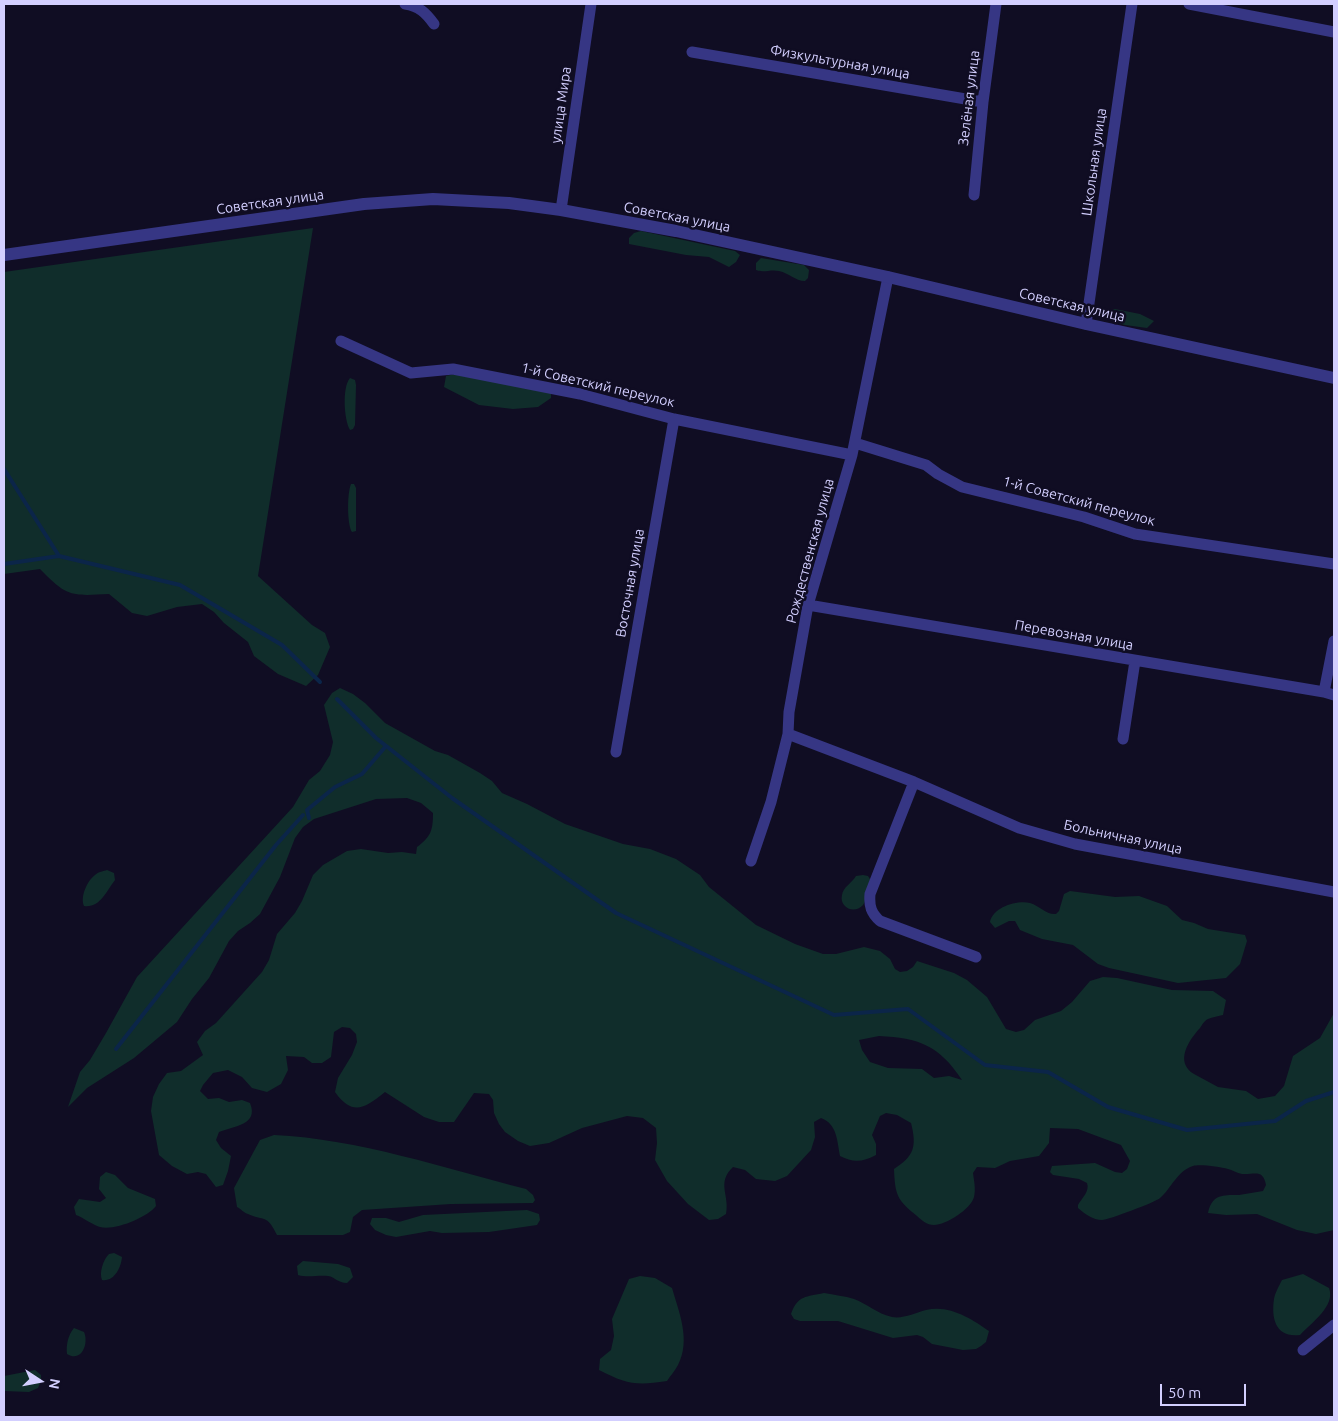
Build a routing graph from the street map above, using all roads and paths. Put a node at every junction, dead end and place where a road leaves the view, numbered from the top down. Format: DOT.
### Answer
graph roads {
  1 [pos="405,4"];
  2 [pos="591,4"];
  3 [pos="996,4"];
  4 [pos="1132,4"];
  5 [pos="1189,4"];
  6 [pos="434,24"];
  7 [pos="1334,32"];
  8 [pos="692,52"];
  9 [pos="983,102"];
  10 [pos="974,195"];
  11 [pos="561,210"];
  12 [pos="4,255"];
  13 [pos="888,277"];
  14 [pos="1086,324"];
  15 [pos="341,341"];
  16 [pos="1334,378"];
  17 [pos="674,419"];
  18 [pos="853,449"];
  19 [pos="1334,564"];
  20 [pos="808,605"];
  21 [pos="1334,641"];
  22 [pos="1135,661"];
  23 [pos="1329,694"];
  24 [pos="788,734"];
  25 [pos="1123,739"];
  26 [pos="616,752"];
  27 [pos="914,782"];
  28 [pos="751,861"];
  29 [pos="1334,892"];
  30 [pos="976,957"];
  31 [pos="1334,1325"];
  32 [pos="1304,1350"];
  1 -- 6 [label="street"];
  2 -- 11 [label="street, улица Мира"];
  3 -- 9 [label="street, Зелёная улица"];
  4 -- 14 [label="street, Школьная улица"];
  5 -- 7 [label="street"];
  8 -- 9 [label="street, Физкультурная улица"];
  9 -- 10 [label="street, Зелёная улица"];
  11 -- 12 [label="street, Советская улица"];
  11 -- 13 [label="street, Советская улица"];
  13 -- 14 [label="street, Советская улица"];
  13 -- 18 [label="street, Рождественская улица"];
  14 -- 16 [label="street, Советская улица"];
  15 -- 17 [label="street, 1-й Советский переулок"];
  17 -- 18 [label="street, 1-й Советский переулок"];
  17 -- 26 [label="street, Восточная улица"];
  18 -- 19 [label="street, 1-й Советский переулок"];
  18 -- 20 [label="street, Рождественская улица"];
  20 -- 22 [label="street, Перевозная улица"];
  20 -- 24 [label="street, Рождественская улица"];
  21 -- 23 [label="street"];
  22 -- 23 [label="street, Перевозная улица"];
  22 -- 25 [label="street"];
  24 -- 27 [label="street, Больничная улица"];
  24 -- 28 [label="street, Рождественская улица"];
  27 -- 29 [label="street, Больничная улица"];
  27 -- 30 [label="street"];
  31 -- 32 [label="street"];
}
